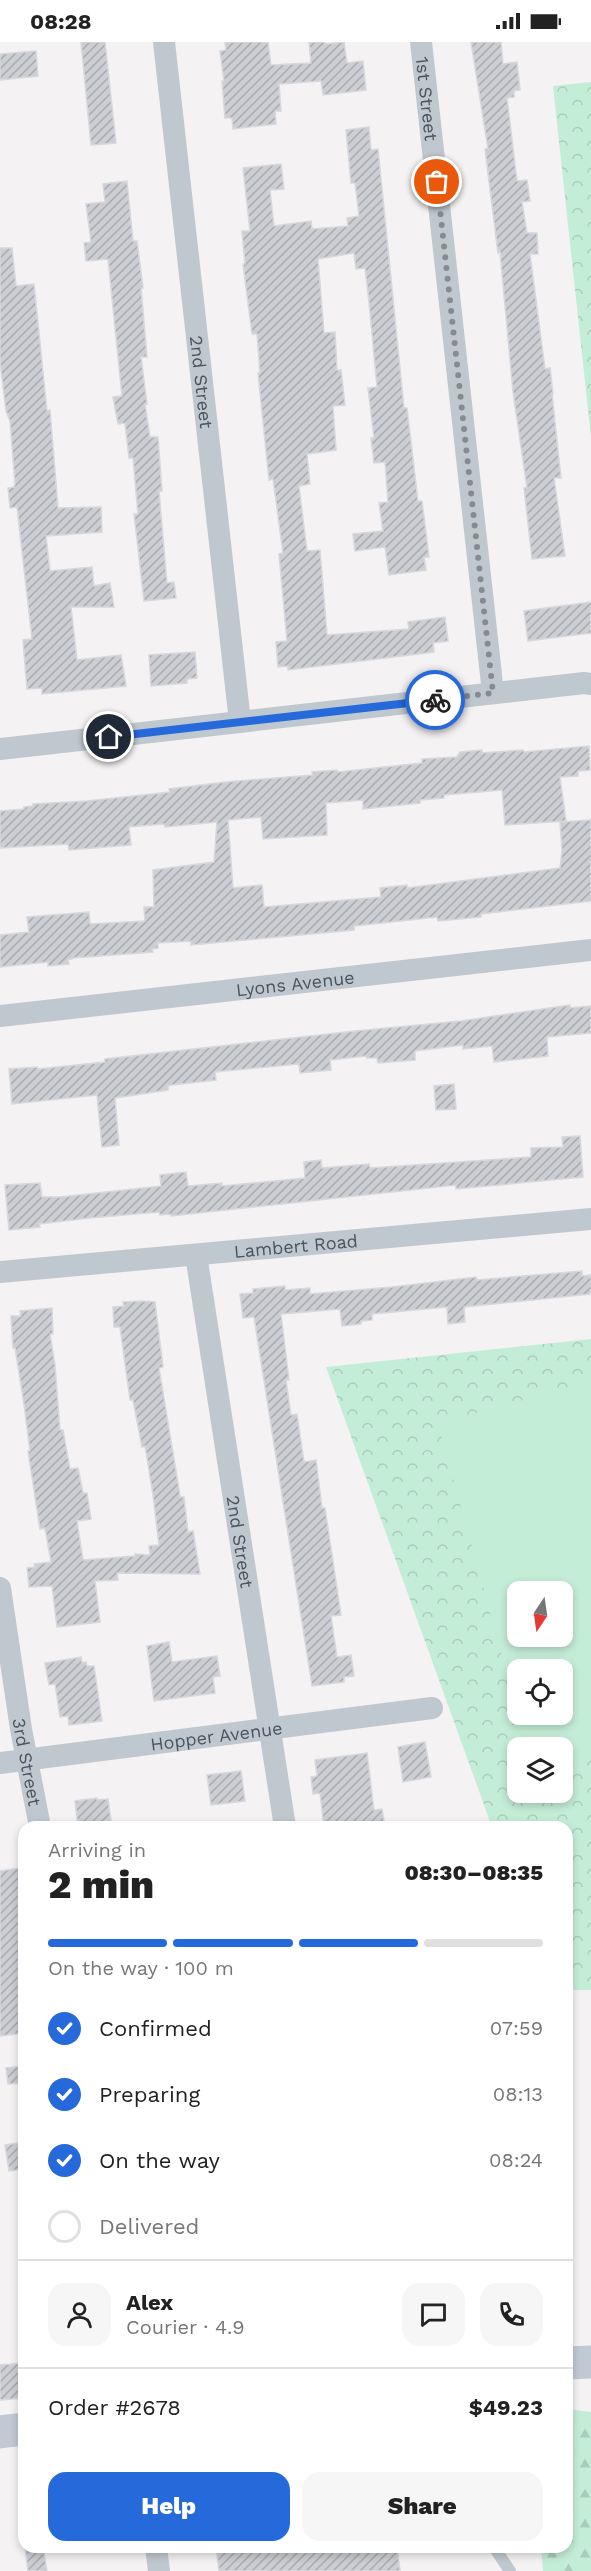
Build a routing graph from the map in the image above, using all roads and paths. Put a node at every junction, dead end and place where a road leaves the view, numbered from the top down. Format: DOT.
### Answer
graph roads {
  1 [pos="164,42"];
  2 [pos="421,42"];
  3 [pos="591,684"];
  4 [pos="493,693"];
  5 [pos="240,722"];
  6 [pos="0,750"];
  7 [pos="591,950"];
  8 [pos="0,1016"];
  9 [pos="591,1219"];
  10 [pos="196,1255"];
  11 [pos="0,1272"];
  12 [pos="0,1588"];
  13 [pos="432,1708"];
  14 [pos="270,1729"];
  15 [pos="28,1759"];
  16 [pos="0,1763"];
  17 [pos="39,1821"];
  18 [pos="284,1821"];
  19 [pos="591,2362"];
  20 [pos="573,2364"];
  21 [pos="18,2430"];
  22 [pos="0,2433"];
  23 [pos="157,2553"];
  24 [pos="498,2553"];
  25 [pos="159,2571"];
  26 [pos="510,2571"];
  1 -- 5 [label="street, 2nd Street"];
  2 -- 4 [label="street, 1st Street"];
  3 -- 4 [label="street"];
  4 -- 5 [label="street"];
  5 -- 6 [label="street"];
  7 -- 8 [label="street, Lyons Avenue"];
  9 -- 10 [label="street, Lambert Road"];
  10 -- 11 [label="street, Lambert Road"];
  10 -- 14 [label="street, 2nd Street"];
  12 -- 15 [label="street, 3rd Street"];
  13 -- 14 [label="street, Hopper Avenue"];
  14 -- 15 [label="street, Hopper Avenue"];
  14 -- 18 [label="street, 2nd Street"];
  15 -- 16 [label="street, Hopper Avenue"];
  15 -- 17 [label="street, 3rd Street"];
  19 -- 20 [label="main road"];
  21 -- 22 [label="main road"];
  23 -- 25 [label="street"];
  24 -- 26 [label="lane"];
}
